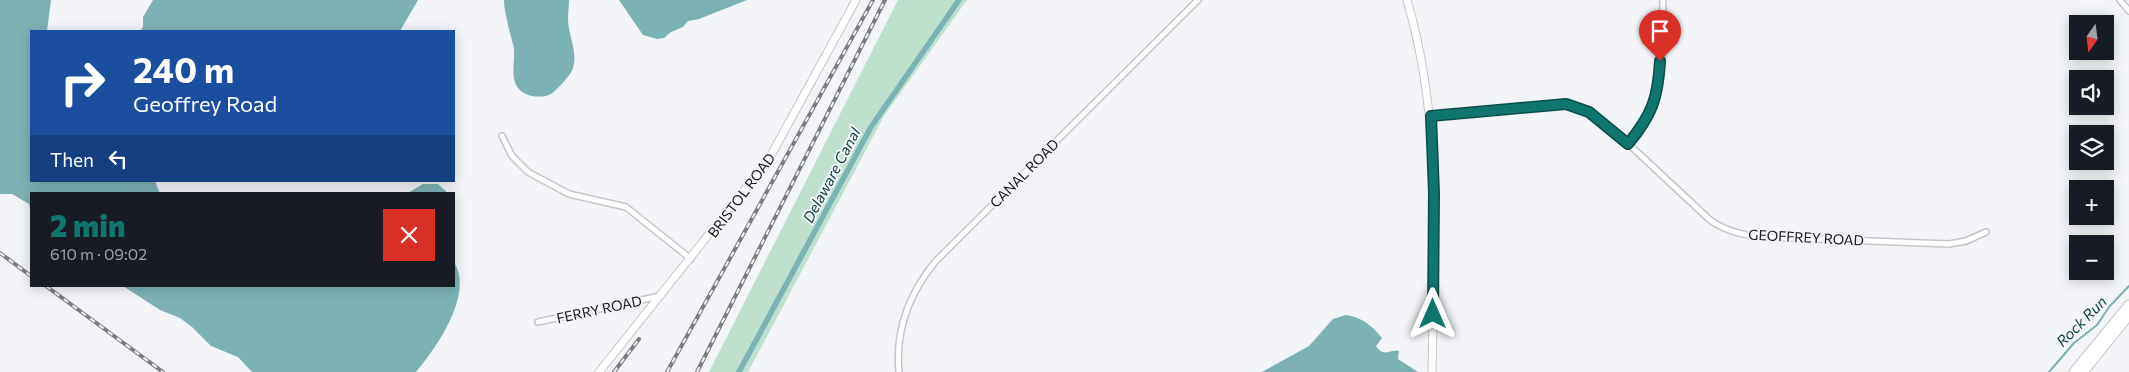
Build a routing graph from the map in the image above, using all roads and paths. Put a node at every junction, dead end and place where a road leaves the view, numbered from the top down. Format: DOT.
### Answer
graph roads {
  1 [pos="856,0"];
  2 [pos="1198,0"];
  3 [pos="1407,0"];
  4 [pos="1663,0"];
  5 [pos="2120,0"];
  6 [pos="2129,11"];
  7 [pos="1431,116"];
  8 [pos="502,136"];
  9 [pos="1628,144"];
  10 [pos="1986,232"];
  11 [pos="691,259"];
  12 [pos="661,296"];
  13 [pos="2129,305"];
  14 [pos="2129,316"];
  15 [pos="538,322"];
  16 [pos="599,372"];
  17 [pos="899,372"];
  18 [pos="1432,372"];
  19 [pos="2074,372"];
  20 [pos="2083,372"];
  1 -- 11 [label="main road, BRISTOL ROAD"];
  2 -- 17 [label="street, CANAL ROAD"];
  3 -- 7 [label="main road"];
  4 -- 9 [label="street"];
  5 -- 6 [label="street"];
  7 -- 9 [label="street, GEOFFREY ROAD"];
  7 -- 18 [label="main road"];
  8 -- 11 [label="street"];
  9 -- 10 [label="street, GEOFFREY ROAD"];
  11 -- 12 [label="main road, BRISTOL ROAD"];
  12 -- 15 [label="street, FERRY ROAD"];
  12 -- 16 [label="main road, BRISTOL ROAD"];
  13 -- 19 [label="highway"];
  14 -- 20 [label="highway"];
}
